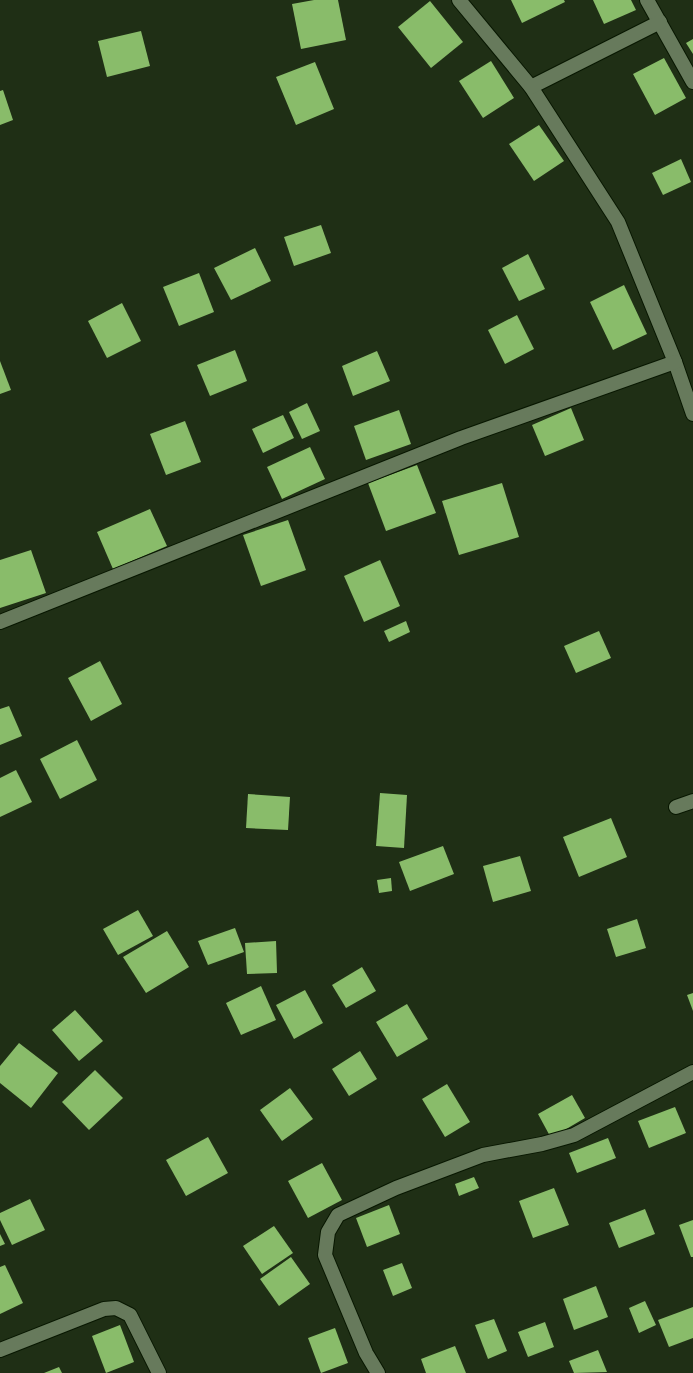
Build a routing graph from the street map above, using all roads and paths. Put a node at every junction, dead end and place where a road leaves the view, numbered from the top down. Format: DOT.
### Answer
graph roads {
  1 [pos="458,0"];
  2 [pos="647,0"];
  3 [pos="660,22"];
  4 [pos="693,82"];
  5 [pos="531,87"];
  6 [pos="675,362"];
  7 [pos="693,414"];
  8 [pos="0,622"];
  9 [pos="693,801"];
  10 [pos="676,807"];
  11 [pos="693,1072"];
  12 [pos="0,1350"];
  13 [pos="159,1373"];
  14 [pos="378,1373"];
  1 -- 5 [label="street"];
  2 -- 3 [label="street"];
  3 -- 4 [label="street"];
  3 -- 5 [label="street"];
  5 -- 6 [label="street"];
  6 -- 7 [label="street"];
  6 -- 8 [label="street"];
  9 -- 10 [label="street"];
  11 -- 14 [label="street"];
  12 -- 13 [label="street"];
}
